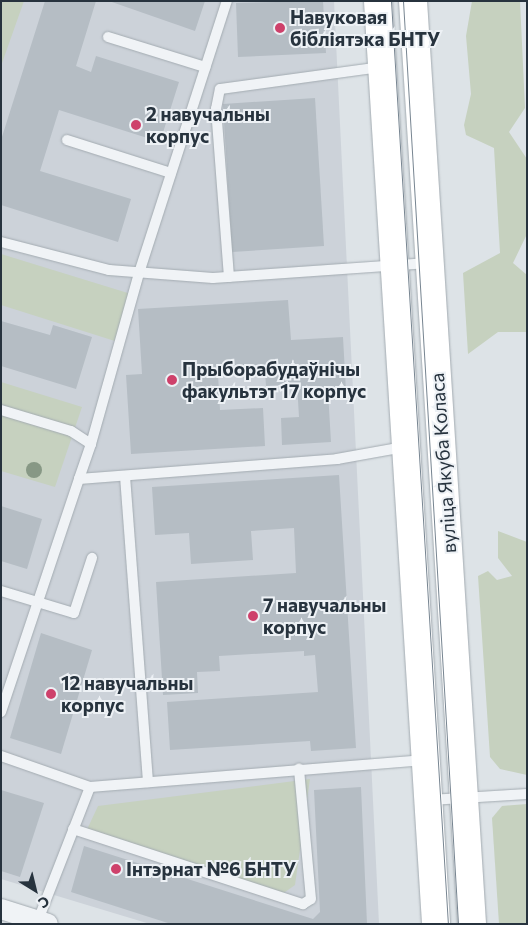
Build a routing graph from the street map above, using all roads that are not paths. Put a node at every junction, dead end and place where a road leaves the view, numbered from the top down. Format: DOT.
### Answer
graph roads {
  1 [pos="227,1"];
  2 [pos="378,1"];
  3 [pos="413,1"];
  4 [pos="108,37"];
  5 [pos="205,67"];
  6 [pos="382,67"];
  7 [pos="67,140"];
  8 [pos="171,173"];
  9 [pos="1,242"];
  10 [pos="429,263"];
  11 [pos="392,265"];
  12 [pos="139,273"];
  13 [pos="229,277"];
  14 [pos="1,410"];
  15 [pos="91,444"];
  16 [pos="404,447"];
  17 [pos="125,476"];
  18 [pos="79,479"];
  19 [pos="92,558"];
  20 [pos="1,591"];
  21 [pos="37,604"];
  22 [pos="1,712"];
  23 [pos="1,756"];
  24 [pos="426,760"];
  25 [pos="299,769"];
  26 [pos="148,782"];
  27 [pos="90,787"];
  28 [pos="527,794"];
  29 [pos="464,797"];
  30 [pos="429,800"];
  31 [pos="73,829"];
  32 [pos="1,909"];
  33 [pos="41,923"];
  34 [pos="436,924"];
  35 [pos="472,924"];
  1 -- 5 [label="lane"];
  2 -- 6 [label="main road, вуліца Якуба Коласа"];
  3 -- 10 [label="main road, вуліца Якуба Коласа"];
  4 -- 5 [label="lane"];
  5 -- 8 [label="lane"];
  6 -- 11 [label="main road, вуліца Якуба Коласа"];
  6 -- 13 [label="lane"];
  7 -- 8 [label="lane"];
  8 -- 12 [label="lane"];
  9 -- 12 [label="lane"];
  10 -- 11 [label="lane"];
  10 -- 29 [label="main road, вуліца Якуба Коласа"];
  11 -- 13 [label="lane"];
  11 -- 16 [label="main road, вуліца Якуба Коласа"];
  12 -- 13 [label="lane"];
  12 -- 15 [label="lane"];
  14 -- 15 [label="lane"];
  15 -- 18 [label="lane"];
  16 -- 17 [label="lane"];
  16 -- 24 [label="main road, вуліца Якуба Коласа"];
  17 -- 18 [label="lane"];
  17 -- 26 [label="lane"];
  18 -- 21 [label="lane"];
  19 -- 21 [label="lane"];
  20 -- 21 [label="lane"];
  21 -- 22 [label="lane"];
  23 -- 27 [label="lane"];
  24 -- 25 [label="lane"];
  24 -- 30 [label="main road, вуліца Якуба Коласа"];
  25 -- 26 [label="lane"];
  25 -- 31 [label="lane"];
  26 -- 27 [label="lane"];
  27 -- 31 [label="lane"];
  28 -- 29 [label="lane"];
  29 -- 30 [label="lane"];
  29 -- 35 [label="main road, вуліца Якуба Коласа"];
  30 -- 34 [label="main road, вуліца Якуба Коласа"];
  31 -- 33 [label="lane"];
  32 -- 33 [label="street"];
}
